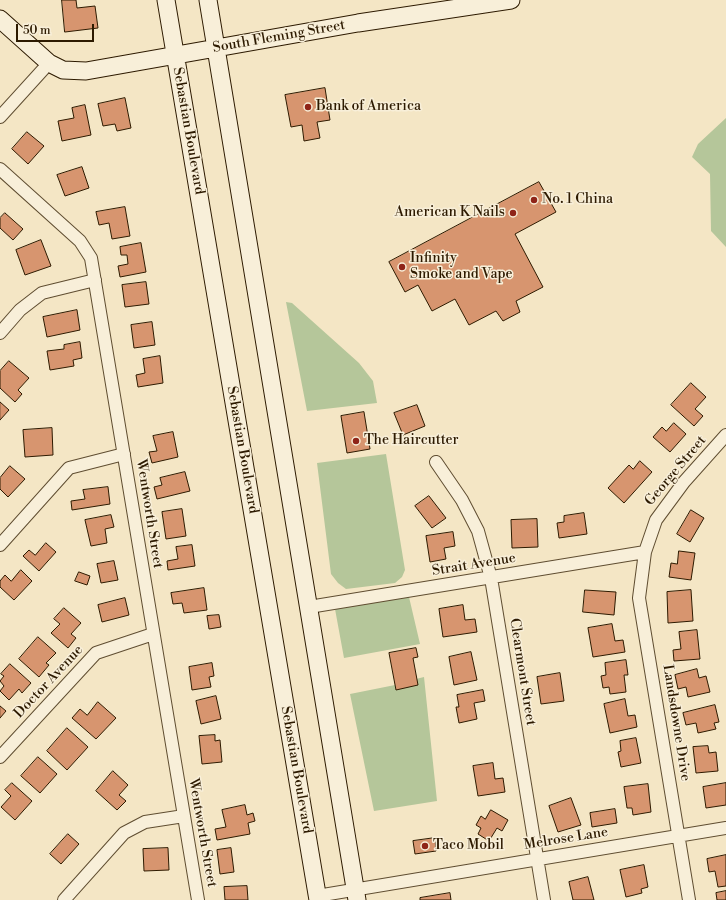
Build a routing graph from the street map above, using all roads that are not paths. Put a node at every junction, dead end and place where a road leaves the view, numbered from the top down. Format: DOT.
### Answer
graph roads {
  1 [pos="166,0"];
  2 [pos="208,0"];
  3 [pos="510,0"];
  4 [pos="0,19"];
  5 [pos="217,48"];
  6 [pos="176,56"];
  7 [pos="49,63"];
  8 [pos="0,117"];
  9 [pos="0,169"];
  10 [pos="95,280"];
  11 [pos="0,333"];
  12 [pos="726,435"];
  13 [pos="124,454"];
  14 [pos="436,462"];
  15 [pos="0,545"];
  16 [pos="645,552"];
  17 [pos="491,578"];
  18 [pos="309,607"];
  19 [pos="154,634"];
  20 [pos="0,757"];
  21 [pos="184,816"];
  22 [pos="726,828"];
  23 [pos="679,835"];
  24 [pos="537,859"];
  25 [pos="356,895"];
  26 [pos="317,898"];
  27 [pos="64,900"];
  28 [pos="198,900"];
  29 [pos="544,900"];
  30 [pos="689,900"];
  1 -- 6 [label="main road, Sebastian Boulevard"];
  2 -- 5 [label="main road"];
  3 -- 5 [label="main road, South Fleming Street"];
  4 -- 7 [label="main road"];
  5 -- 6 [label="main road, South Fleming Street"];
  5 -- 18 [label="main road"];
  6 -- 7 [label="main road, South Fleming Street"];
  6 -- 26 [label="main road, Sebastian Boulevard"];
  7 -- 8 [label="street"];
  9 -- 10 [label="street, Wentworth Street"];
  10 -- 11 [label="street"];
  10 -- 13 [label="street, Wentworth Street"];
  12 -- 16 [label="street, George Street"];
  13 -- 15 [label="street"];
  13 -- 19 [label="street, Wentworth Street"];
  14 -- 17 [label="street, Clearmont Street"];
  16 -- 17 [label="street, Strait Avenue"];
  16 -- 23 [label="street, Landsdowne Drive"];
  17 -- 18 [label="street, Strait Avenue"];
  17 -- 24 [label="street, Clearmont Street"];
  18 -- 25 [label="main road"];
  19 -- 20 [label="street, Doctor Avenue"];
  19 -- 21 [label="street, Wentworth Street"];
  21 -- 27 [label="street"];
  21 -- 28 [label="street, Wentworth Street"];
  22 -- 23 [label="street, Melrose Lane"];
  23 -- 24 [label="street, Melrose Lane"];
  23 -- 30 [label="street, Landsdowne Drive"];
  24 -- 25 [label="street, Melrose Lane"];
  24 -- 29 [label="street, Clearmont Street"];
  25 -- 26 [label="street, Melrose Lane"];
}
